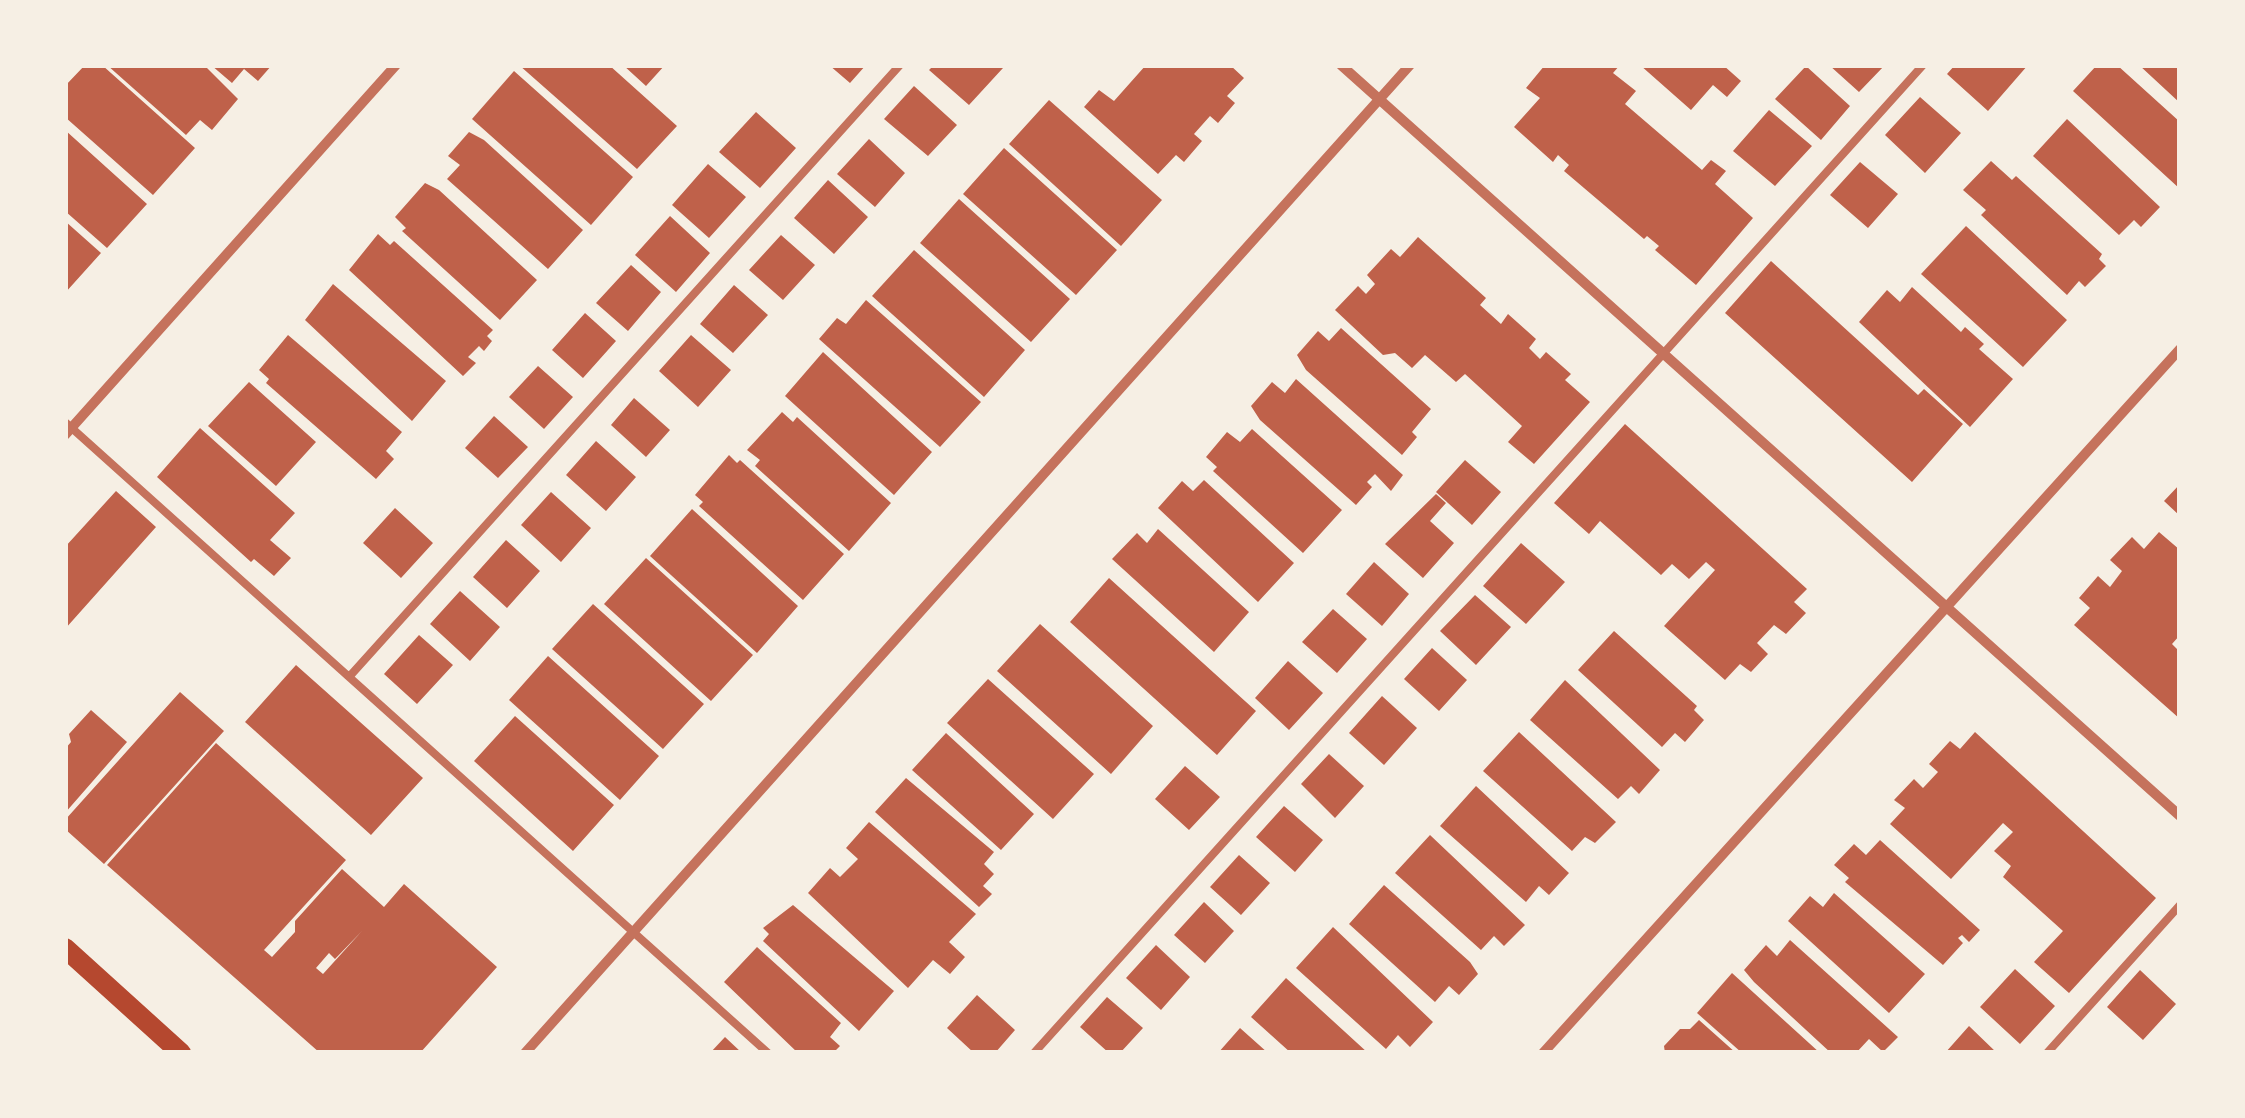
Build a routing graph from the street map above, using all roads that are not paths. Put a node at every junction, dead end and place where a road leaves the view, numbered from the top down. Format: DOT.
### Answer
graph roads {
  1 [pos="396,65"];
  2 [pos="900,65"];
  3 [pos="1341,65"];
  4 [pos="1410,65"];
  5 [pos="1923,65"];
  6 [pos="1379,99"];
  7 [pos="2180,348"];
  8 [pos="1663,354"];
  9 [pos="67,429"];
  10 [pos="1948,608"];
  11 [pos="349,677"];
  12 [pos="2180,816"];
  13 [pos="2180,905"];
  14 [pos="634,932"];
  15 [pos="65,948"];
  16 [pos="181,1053"];
  17 [pos="526,1053"];
  18 [pos="768,1053"];
  19 [pos="1034,1053"];
  20 [pos="1543,1053"];
  21 [pos="2047,1053"];
  1 -- 9 [label="street"];
  2 -- 11 [label="lane"];
  3 -- 6 [label="street"];
  4 -- 6 [label="street"];
  5 -- 8 [label="lane"];
  6 -- 8 [label="street"];
  6 -- 14 [label="street"];
  7 -- 10 [label="street"];
  8 -- 10 [label="street"];
  8 -- 19 [label="lane"];
  9 -- 11 [label="lane"];
  10 -- 12 [label="street"];
  10 -- 20 [label="street"];
  11 -- 14 [label="lane"];
  13 -- 21 [label="lane"];
  14 -- 17 [label="street"];
  14 -- 18 [label="lane"];
  15 -- 16 [label="main road"];
}
